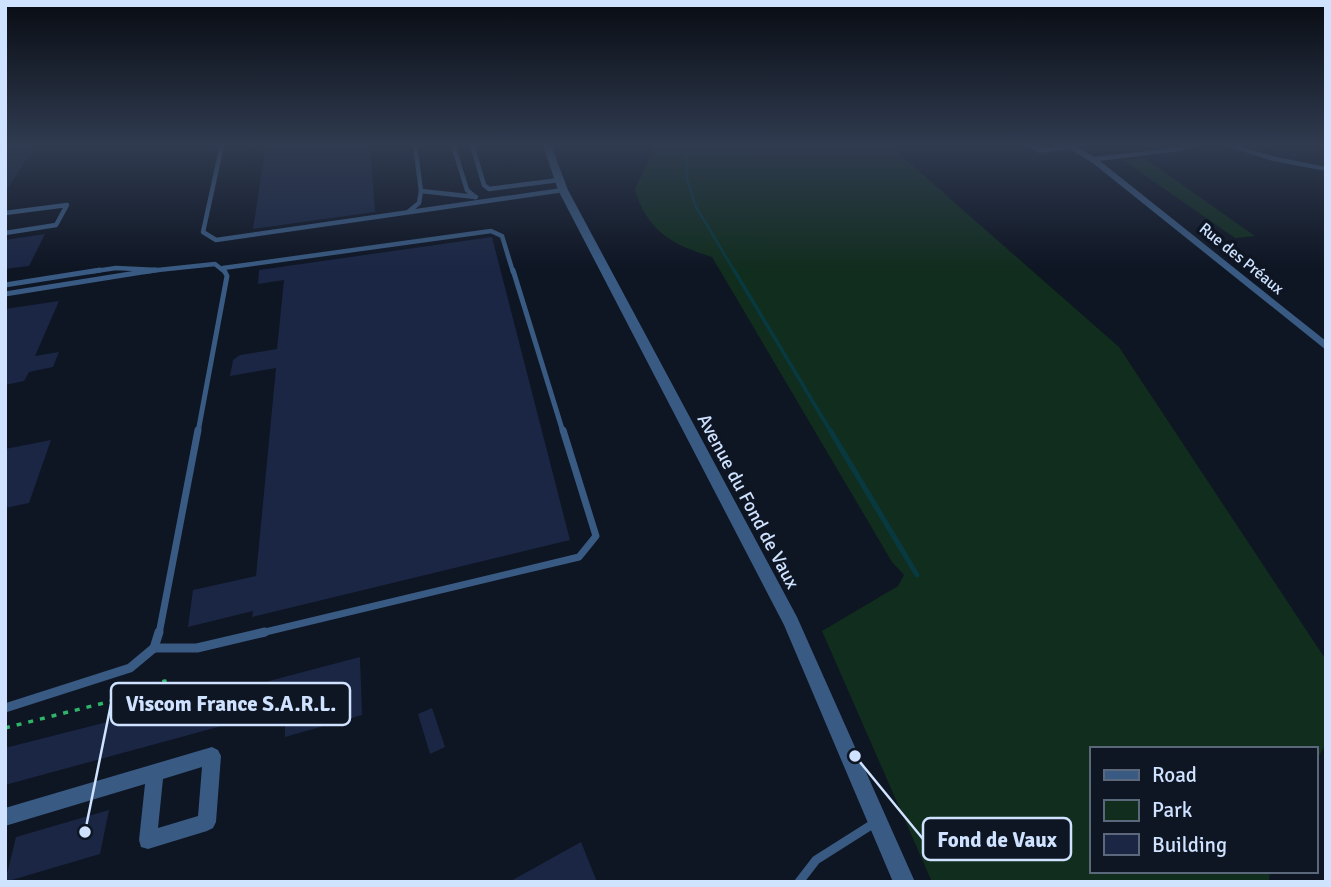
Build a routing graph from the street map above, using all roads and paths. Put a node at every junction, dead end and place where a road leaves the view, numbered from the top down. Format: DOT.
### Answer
graph roads {
  1 [pos="213,186"];
  2 [pos="420,186"];
  3 [pos="466,186"];
  4 [pos="485,186"];
  5 [pos="536,186"];
  6 [pos="555,186"];
  7 [pos="562,186"];
  8 [pos="1127,186"];
  9 [pos="421,191"];
  10 [pos="476,197"];
  11 [pos="497,199"];
  12 [pos="5,213"];
  13 [pos="406,214"];
  14 [pos="5,233"];
  15 [pos="223,268"];
  16 [pos="158,270"];
  17 [pos="5,285"];
  18 [pos="5,294"];
  19 [pos="1326,347"];
  20 [pos="154,648"];
  21 [pos="130,668"];
  22 [pos="5,708"];
  23 [pos="5,728"];
  24 [pos="155,774"];
  25 [pos="5,817"];
  26 [pos="878,821"];
  27 [pos="799,882"];
  28 [pos="904,882"];
  1 -- 13 [label="lane"];
  2 -- 9 [label="lane"];
  3 -- 10 [label="lane"];
  4 -- 5 [label="lane"];
  6 -- 11 [label="lane"];
  7 -- 26 [label="street, Avenue du Fond de Vaux"];
  8 -- 19 [label="street, Rue des Préaux"];
  9 -- 10 [label="lane"];
  9 -- 13 [label="lane"];
  10 -- 11 [label="lane"];
  11 -- 13 [label="lane"];
  12 -- 14 [label="lane"];
  15 -- 16 [label="lane"];
  15 -- 20 [label="lane"];
  15 -- 20 [label="lane"];
  16 -- 17 [label="lane"];
  16 -- 18 [label="lane"];
  20 -- 21 [label="lane"];
  21 -- 22 [label="lane"];
  21 -- 23 [label="path"];
  24 -- 24 [label="street"];
  24 -- 25 [label="street"];
  26 -- 27 [label="lane"];
  26 -- 28 [label="street, Avenue du Fond de Vaux"];
}
